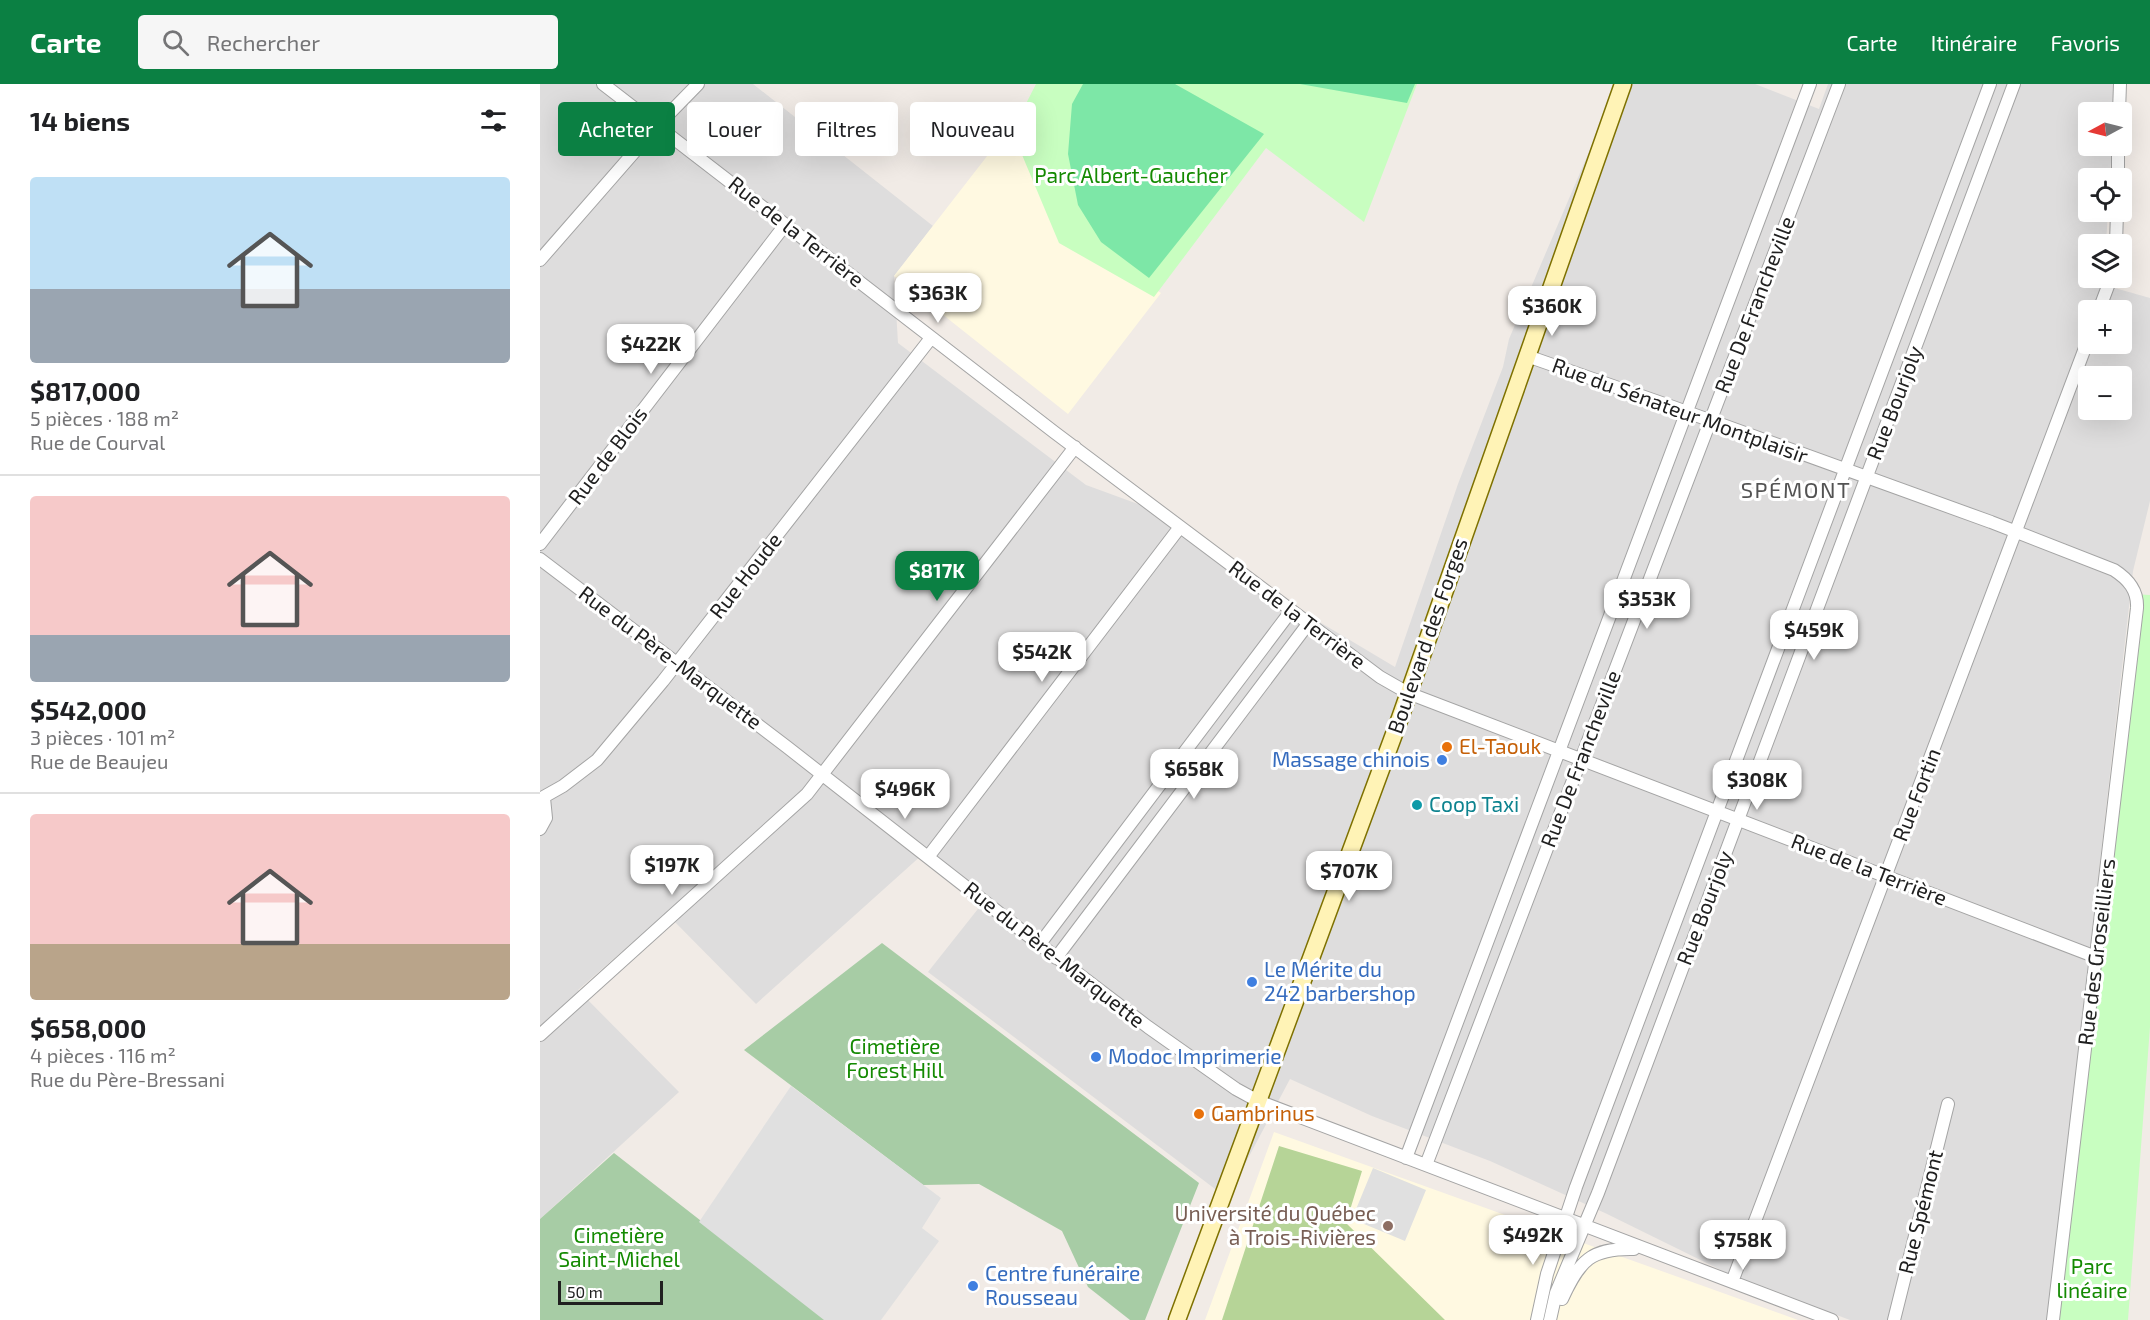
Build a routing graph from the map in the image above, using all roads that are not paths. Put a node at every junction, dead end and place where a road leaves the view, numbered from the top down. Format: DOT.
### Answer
graph roads {
  1 [pos="603,84"];
  2 [pos="698,84"];
  3 [pos="1623,84"];
  4 [pos="1810,84"];
  5 [pos="1839,84"];
  6 [pos="1990,84"];
  7 [pos="2014,84"];
  8 [pos="2120,84"];
  9 [pos="626,102"];
  10 [pos="2119,102"];
  11 [pos="675,108"];
  12 [pos="675,140"];
  13 [pos="631,156"];
  14 [pos="785,225"];
  15 [pos="540,260"];
  16 [pos="931,338"];
  17 [pos="2083,354"];
  18 [pos="1527,356"];
  19 [pos="1687,412"];
  20 [pos="1711,420"];
  21 [pos="1075,447"];
  22 [pos="1845,470"];
  23 [pos="1867,478"];
  24 [pos="1180,527"];
  25 [pos="2016,532"];
  26 [pos="540,544"];
  27 [pos="540,560"];
  28 [pos="2132,585"];
  29 [pos="1291,611"];
  30 [pos="1308,624"];
  31 [pos="677,663"];
  32 [pos="1408,693"];
  33 [pos="1559,751"];
  34 [pos="1581,759"];
  35 [pos="823,775"];
  36 [pos="542,798"];
  37 [pos="1717,812"];
  38 [pos="1738,819"];
  39 [pos="540,829"];
  40 [pos="928,857"];
  41 [pos="1886,876"];
  42 [pos="1039,945"];
  43 [pos="2096,957"];
  44 [pos="1056,958"];
  45 [pos="540,1035"];
  46 [pos="1258,1101"];
  47 [pos="1948,1104"];
  48 [pos="1406,1158"];
  49 [pos="1426,1165"];
  50 [pos="1565,1219"];
  51 [pos="1584,1226"];
  52 [pos="1644,1249"];
  53 [pos="1732,1282"];
  54 [pos="1550,1318"];
  55 [pos="1177,1320"];
  56 [pos="1537,1320"];
  57 [pos="1832,1320"];
  58 [pos="1894,1320"];
  59 [pos="2053,1320"];
  1 -- 9 [label="street, Rue de la Terrière"];
  2 -- 11 [label="street"];
  3 -- 18 [label="main road, Boulevard des Forges"];
  4 -- 19 [label="street, Rue De Francheville"];
  5 -- 20 [label="street, Rue De Francheville"];
  6 -- 22 [label="street, Rue Bourjoly"];
  7 -- 23 [label="street, Rue Bourjoly"];
  8 -- 10 [label="street"];
  12 -- 14 [label="street, Rue de la Terrière"];
  13 -- 15 [label="street"];
  14 -- 16 [label="street, Rue de la Terrière"];
  14 -- 26 [label="street, Rue de Blois"];
  16 -- 21 [label="street, Rue de la Terrière"];
  16 -- 31 [label="street, Rue Houde"];
  17 -- 25 [label="street, Rue Fortin"];
  18 -- 19 [label="street, Rue du Sénateur Montplaisir"];
  18 -- 32 [label="main road, Boulevard des Forges"];
  19 -- 20 [label="street, Rue du Sénateur Montplaisir"];
  19 -- 33 [label="street, Rue De Francheville"];
  20 -- 22 [label="street, Rue du Sénateur Montplaisir"];
  20 -- 34 [label="street, Rue De Francheville"];
  21 -- 24 [label="street, Rue de la Terrière"];
  21 -- 35 [label="street"];
  22 -- 23 [label="street, Rue du Sénateur Montplaisir"];
  22 -- 37 [label="street, Rue Bourjoly"];
  23 -- 25 [label="street, Rue du Sénateur Montplaisir"];
  23 -- 38 [label="street, Rue Bourjoly"];
  24 -- 29 [label="street, Rue de la Terrière"];
  24 -- 40 [label="street"];
  25 -- 28 [label="street, Rue du Sénateur Montplaisir"];
  25 -- 41 [label="street, Rue Fortin"];
  27 -- 31 [label="street, Rue du Père-Marquette"];
  28 -- 43 [label="street, Rue des Groseilliers"];
  29 -- 30 [label="street, Rue de la Terrière"];
  29 -- 42 [label="street"];
  30 -- 32 [label="street, Rue de la Terrière"];
  30 -- 44 [label="street"];
  31 -- 35 [label="street, Rue du Père-Marquette"];
  31 -- 36 [label="street, Rue Houde"];
  32 -- 33 [label="street, Rue de la Terrière"];
  32 -- 46 [label="main road, Boulevard des Forges"];
  33 -- 34 [label="street, Rue de la Terrière"];
  33 -- 48 [label="street, Rue De Francheville"];
  34 -- 37 [label="street, Rue de la Terrière"];
  34 -- 49 [label="street, Rue De Francheville"];
  35 -- 40 [label="street, Rue du Père-Marquette"];
  35 -- 45 [label="street"];
  36 -- 39 [label="street, Rue Houde"];
  37 -- 38 [label="street, Rue de la Terrière"];
  37 -- 50 [label="street, Rue Bourjoly"];
  38 -- 41 [label="street, Rue de la Terrière"];
  38 -- 51 [label="street, Rue Bourjoly"];
  40 -- 42 [label="street, Rue du Père-Marquette"];
  41 -- 43 [label="street, Rue de la Terrière"];
  41 -- 53 [label="street, Rue Fortin"];
  42 -- 44 [label="street, Rue du Père-Marquette"];
  43 -- 59 [label="street, Rue des Groseilliers"];
  44 -- 46 [label="street, Rue du Père-Marquette"];
  46 -- 48 [label="street, Rue du Père-Marquette"];
  46 -- 55 [label="main road, Boulevard des Forges"];
  47 -- 58 [label="street, Rue Spémont"];
  48 -- 49 [label="street, Rue du Père-Marquette"];
  49 -- 50 [label="street, Rue du Père-Marquette"];
  50 -- 51 [label="street, Rue du Père-Marquette"];
  50 -- 56 [label="street, Rue Bourjoly"];
  51 -- 52 [label="street, Rue du Père-Marquette"];
  51 -- 54 [label="street, Rue Bourjoly"];
  52 -- 53 [label="street, Rue du Père-Marquette"];
  52 -- 54 [label="street"];
  53 -- 57 [label="street, Rue du Père-Marquette"];
}
